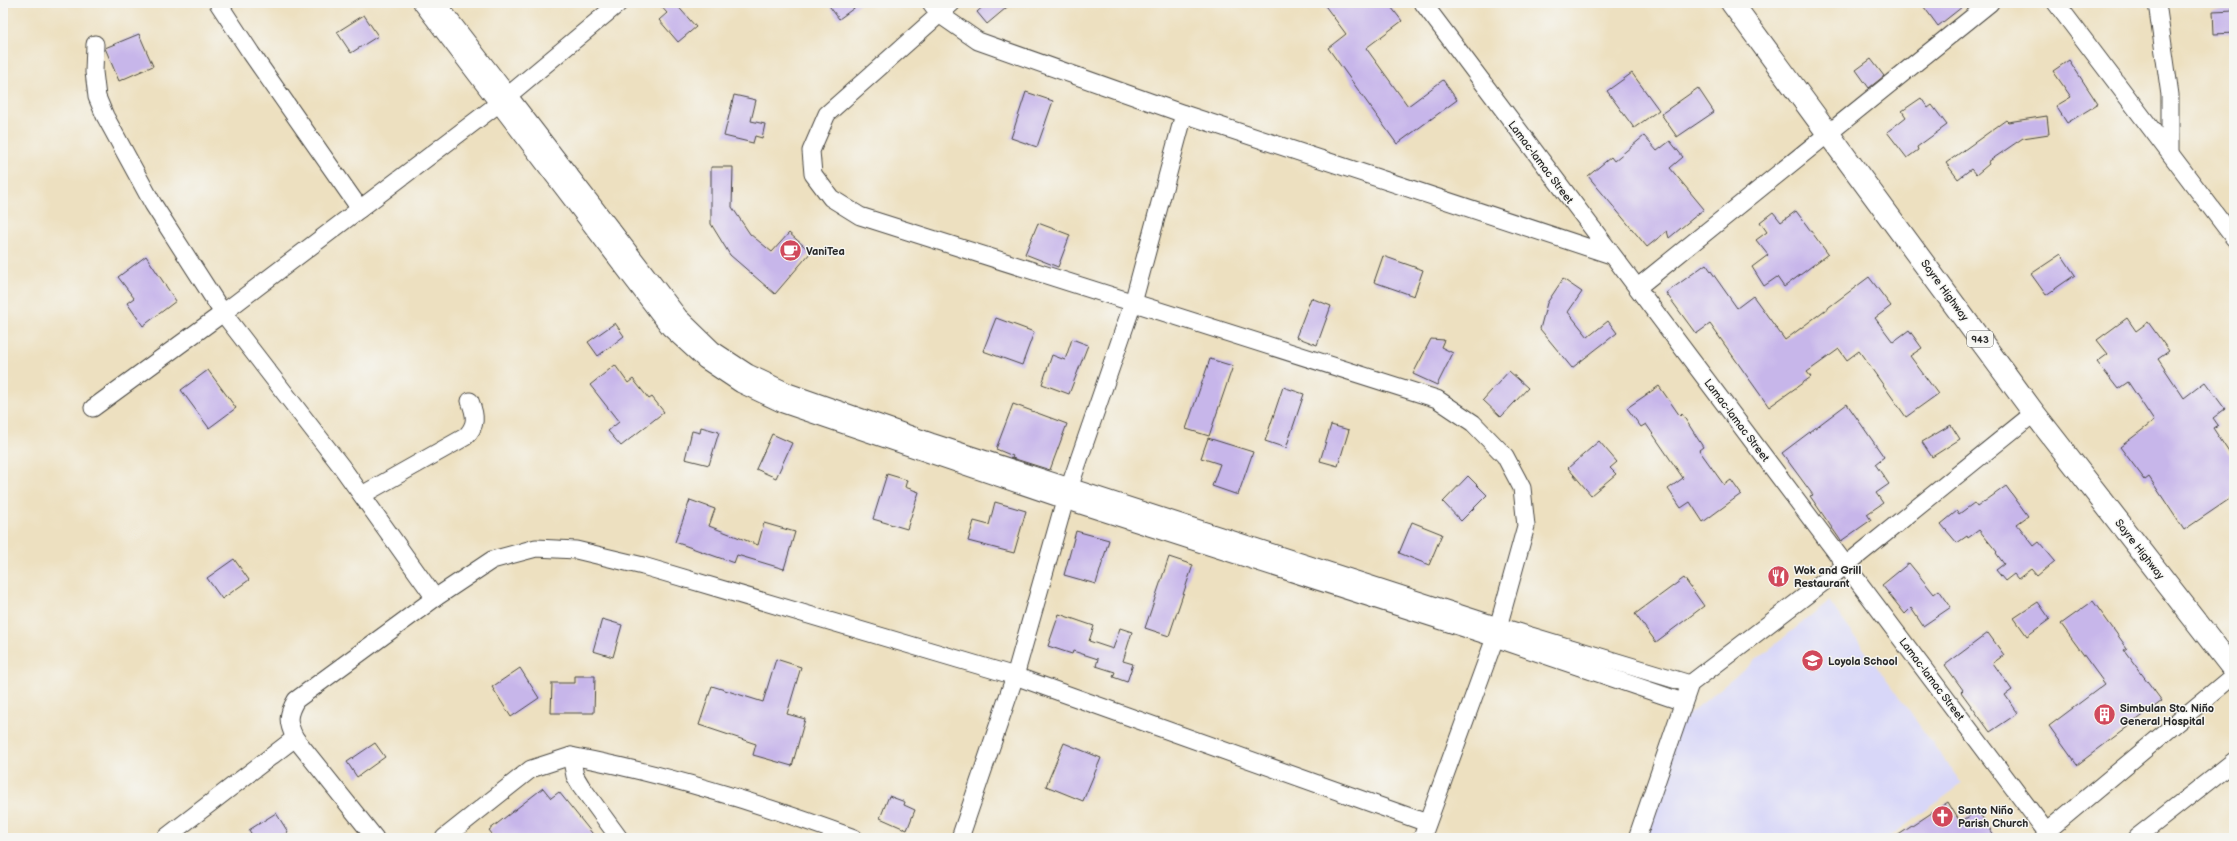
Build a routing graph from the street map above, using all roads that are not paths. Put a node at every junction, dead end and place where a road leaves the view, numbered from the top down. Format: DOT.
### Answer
graph roads {
  1 [pos="218,3"];
  2 [pos="422,3"];
  3 [pos="437,3"];
  4 [pos="619,3"];
  5 [pos="952,3"];
  6 [pos="1423,3"];
  7 [pos="1732,3"];
  8 [pos="1990,3"];
  9 [pos="2056,3"];
  10 [pos="2157,3"];
  11 [pos="935,8"];
  12 [pos="95,44"];
  13 [pos="502,100"];
  14 [pos="1184,114"];
  15 [pos="1830,132"];
  16 [pos="2170,153"];
  17 [pos="360,209"];
  18 [pos="2234,238"];
  19 [pos="1611,255"];
  20 [pos="1638,286"];
  21 [pos="1133,302"];
  22 [pos="223,313"];
  23 [pos="470,401"];
  24 [pos="93,408"];
  25 [pos="2034,413"];
  26 [pos="1067,493"];
  27 [pos="362,495"];
  28 [pos="1846,565"];
  29 [pos="435,598"];
  30 [pos="1497,632"];
  31 [pos="2234,670"];
  32 [pos="2234,675"];
  33 [pos="1015,676"];
  34 [pos="1690,684"];
  35 [pos="1683,702"];
  36 [pos="295,738"];
  37 [pos="572,756"];
  38 [pos="2234,760"];
  39 [pos="1424,831"];
  40 [pos="2047,836"];
  41 [pos="165,838"];
  42 [pos="375,838"];
  43 [pos="444,838"];
  44 [pos="619,838"];
  45 [pos="854,838"];
  46 [pos="960,838"];
  47 [pos="1637,838"];
  48 [pos="2136,838"];
  1 -- 17 [label="street"];
  2 -- 13 [label="street"];
  3 -- 13 [label="street"];
  4 -- 13 [label="street"];
  5 -- 11 [label="street"];
  6 -- 19 [label="street, Lamac-lamac Street"];
  7 -- 15 [label="highway, Sayre Highway / 943"];
  8 -- 15 [label="street"];
  9 -- 16 [label="street"];
  10 -- 16 [label="street"];
  11 -- 14 [label="street"];
  11 -- 21 [label="street"];
  12 -- 22 [label="street"];
  13 -- 17 [label="street"];
  13 -- 26 [label="street"];
  14 -- 19 [label="street"];
  14 -- 21 [label="street"];
  15 -- 20 [label="street"];
  15 -- 25 [label="highway, Sayre Highway / 943"];
  16 -- 18 [label="street"];
  17 -- 22 [label="street"];
  19 -- 20 [label="street, Lamac-lamac Street"];
  20 -- 28 [label="street, Lamac-lamac Street"];
  21 -- 26 [label="street"];
  21 -- 30 [label="street"];
  22 -- 24 [label="street"];
  22 -- 27 [label="street"];
  23 -- 27 [label="street"];
  25 -- 28 [label="street"];
  25 -- 31 [label="highway, Sayre Highway / 943"];
  26 -- 30 [label="street"];
  26 -- 33 [label="street"];
  27 -- 29 [label="street"];
  28 -- 34 [label="street"];
  28 -- 40 [label="street, Lamac-lamac Street"];
  29 -- 33 [label="street"];
  29 -- 36 [label="street"];
  30 -- 34 [label="street"];
  30 -- 35 [label="street"];
  30 -- 39 [label="street"];
  32 -- 40 [label="street"];
  33 -- 39 [label="street"];
  33 -- 46 [label="street"];
  34 -- 35 [label="street"];
  35 -- 47 [label="street"];
  36 -- 41 [label="street"];
  36 -- 42 [label="street"];
  37 -- 43 [label="street"];
  37 -- 44 [label="street"];
  37 -- 45 [label="street"];
  38 -- 48 [label="street"];
}
